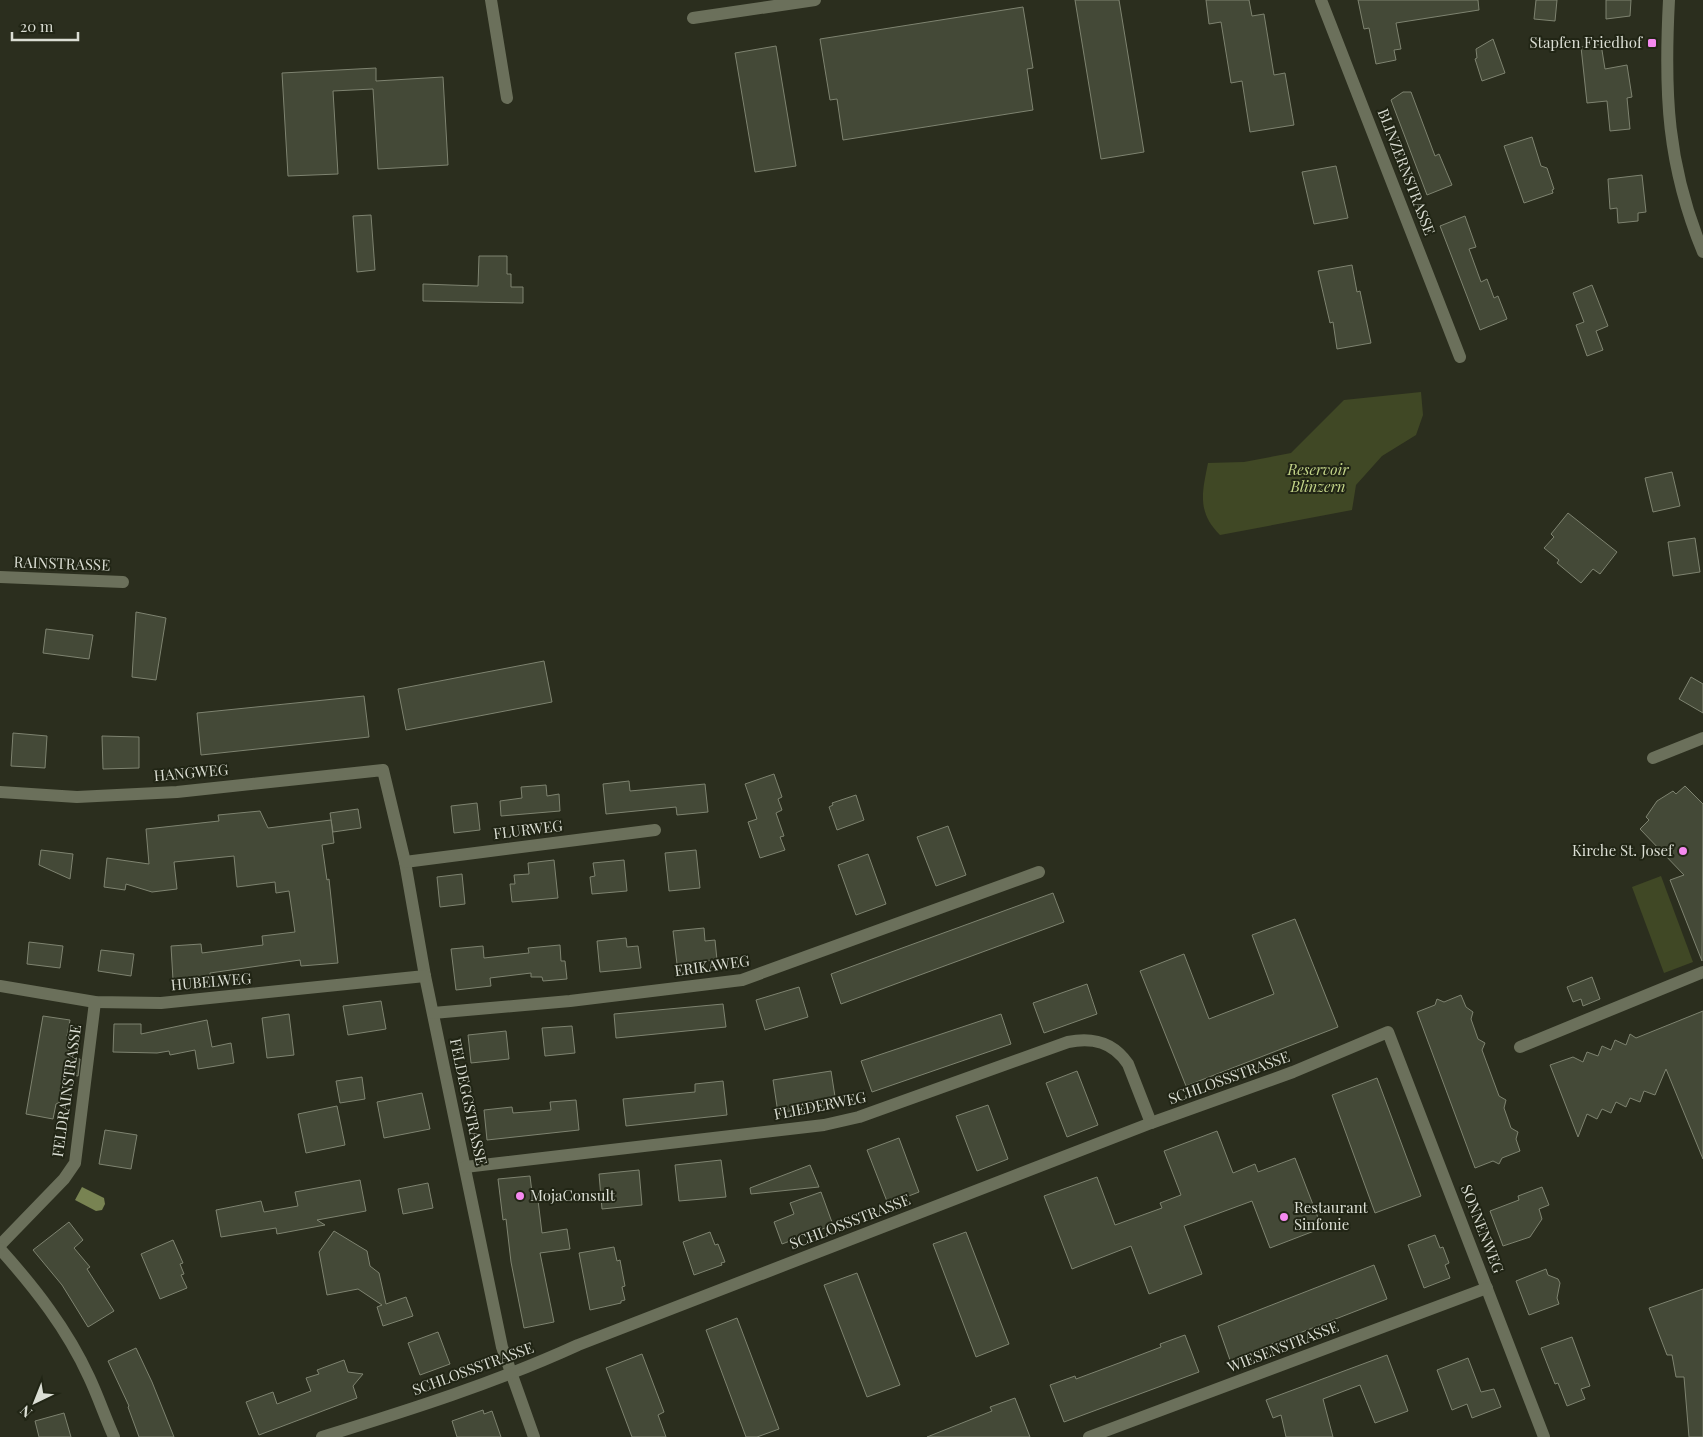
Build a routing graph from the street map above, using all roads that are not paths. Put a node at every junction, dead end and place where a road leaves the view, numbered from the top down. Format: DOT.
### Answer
graph roads {
  1 [pos="491,0"];
  2 [pos="815,0"];
  3 [pos="1321,0"];
  4 [pos="1669,0"];
  5 [pos="693,18"];
  6 [pos="506,98"];
  7 [pos="1703,252"];
  8 [pos="1460,357"];
  9 [pos="0,577"];
  10 [pos="123,582"];
  11 [pos="1703,738"];
  12 [pos="1653,758"];
  13 [pos="383,770"];
  14 [pos="0,792"];
  15 [pos="655,830"];
  16 [pos="405,862"];
  17 [pos="1039,872"];
  18 [pos="1703,972"];
  19 [pos="425,976"];
  20 [pos="0,986"];
  21 [pos="95,1002"];
  22 [pos="433,1014"];
  23 [pos="1388,1032"];
  24 [pos="1520,1047"];
  25 [pos="1151,1123"];
  26 [pos="465,1167"];
  27 [pos="0,1244"];
  28 [pos="0,1249"];
  29 [pos="1487,1288"];
  30 [pos="511,1374"];
  31 [pos="114,1437"];
  32 [pos="322,1437"];
  33 [pos="534,1437"];
  34 [pos="1089,1437"];
  35 [pos="1544,1437"];
  1 -- 6 [label="street"];
  2 -- 5 [label="street"];
  3 -- 8 [label="street, BLINZERNSTRASSE"];
  4 -- 7 [label="street"];
  9 -- 10 [label="street, RAINSTRASSE"];
  11 -- 12 [label="street"];
  13 -- 14 [label="street, HANGWEG"];
  13 -- 16 [label="street, FELDEGGSTRASSE"];
  15 -- 16 [label="street, FLURWEG"];
  16 -- 19 [label="street, FELDEGGSTRASSE"];
  17 -- 22 [label="street, ERIKAWEG"];
  18 -- 24 [label="street"];
  19 -- 21 [label="street, HUBELWEG"];
  19 -- 22 [label="street, FELDEGGSTRASSE"];
  20 -- 21 [label="street, HUBELWEG"];
  21 -- 27 [label="street, FELDRAINSTRASSE"];
  22 -- 26 [label="street, FELDEGGSTRASSE"];
  23 -- 25 [label="street, SCHLOSSSTRASSE"];
  23 -- 29 [label="street, SONNENWEG"];
  25 -- 26 [label="street, FLIEDERWEG"];
  25 -- 30 [label="street, SCHLOSSSTRASSE"];
  26 -- 30 [label="street, FELDEGGSTRASSE"];
  28 -- 31 [label="street"];
  29 -- 34 [label="street, WIESENSTRASSE"];
  29 -- 35 [label="street, SONNENWEG"];
  30 -- 32 [label="street, SCHLOSSSTRASSE"];
  30 -- 33 [label="street, FELDEGGSTRASSE"];
}
